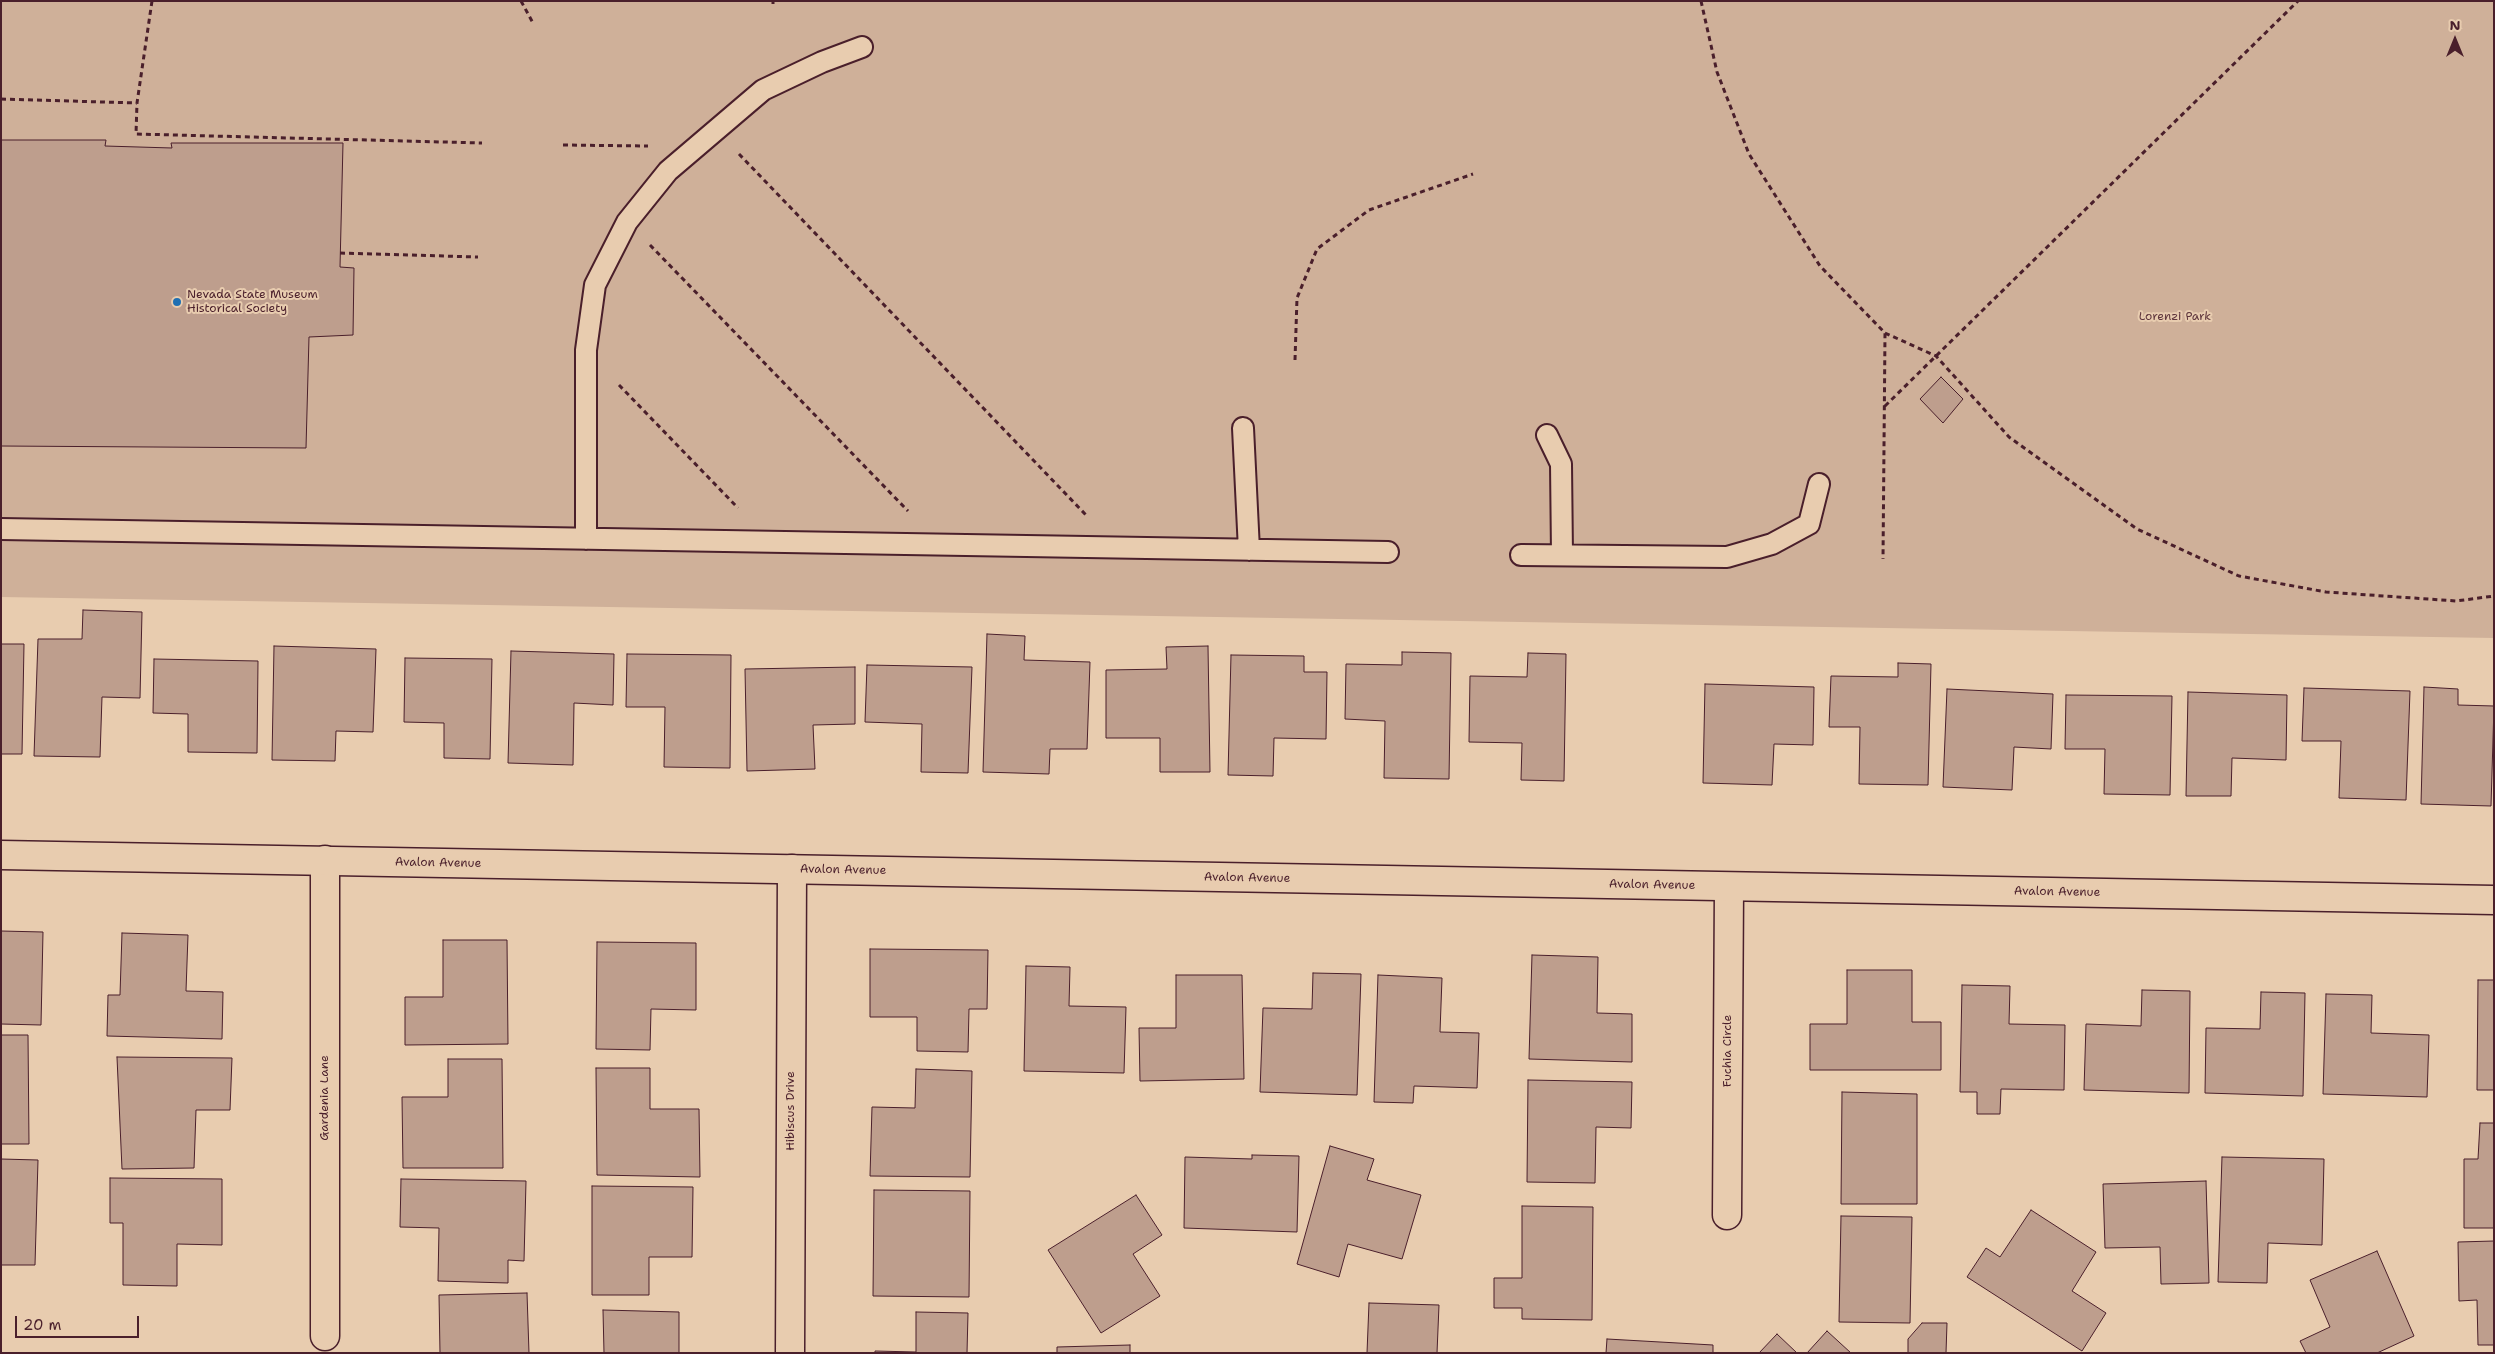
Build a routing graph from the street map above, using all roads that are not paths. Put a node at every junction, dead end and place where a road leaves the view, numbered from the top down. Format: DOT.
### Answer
graph roads {
  1 [pos="862,48"];
  2 [pos="1243,428"];
  3 [pos="1547,435"];
  4 [pos="1819,484"];
  5 [pos="1,529"];
  6 [pos="586,539"];
  7 [pos="1248,550"];
  8 [pos="1388,552"];
  9 [pos="1520,554"];
  10 [pos="1562,554"];
  11 [pos="1,855"];
  12 [pos="325,860"];
  13 [pos="792,869"];
  14 [pos="1730,887"];
  15 [pos="2494,900"];
  16 [pos="1727,1215"];
  17 [pos="325,1336"];
  18 [pos="790,1353"];
  1 -- 6 [label="lane"];
  2 -- 7 [label="lane"];
  3 -- 10 [label="lane"];
  4 -- 10 [label="lane"];
  5 -- 6 [label="lane"];
  6 -- 7 [label="lane"];
  7 -- 8 [label="lane"];
  9 -- 10 [label="lane"];
  11 -- 12 [label="street, Avalon Avenue"];
  12 -- 13 [label="street, Avalon Avenue"];
  12 -- 17 [label="street, Gardenia Lane"];
  13 -- 14 [label="street, Avalon Avenue"];
  13 -- 18 [label="street, Hibiscus Drive"];
  14 -- 15 [label="street, Avalon Avenue"];
  14 -- 16 [label="street, Fuchia Circle"];
}
